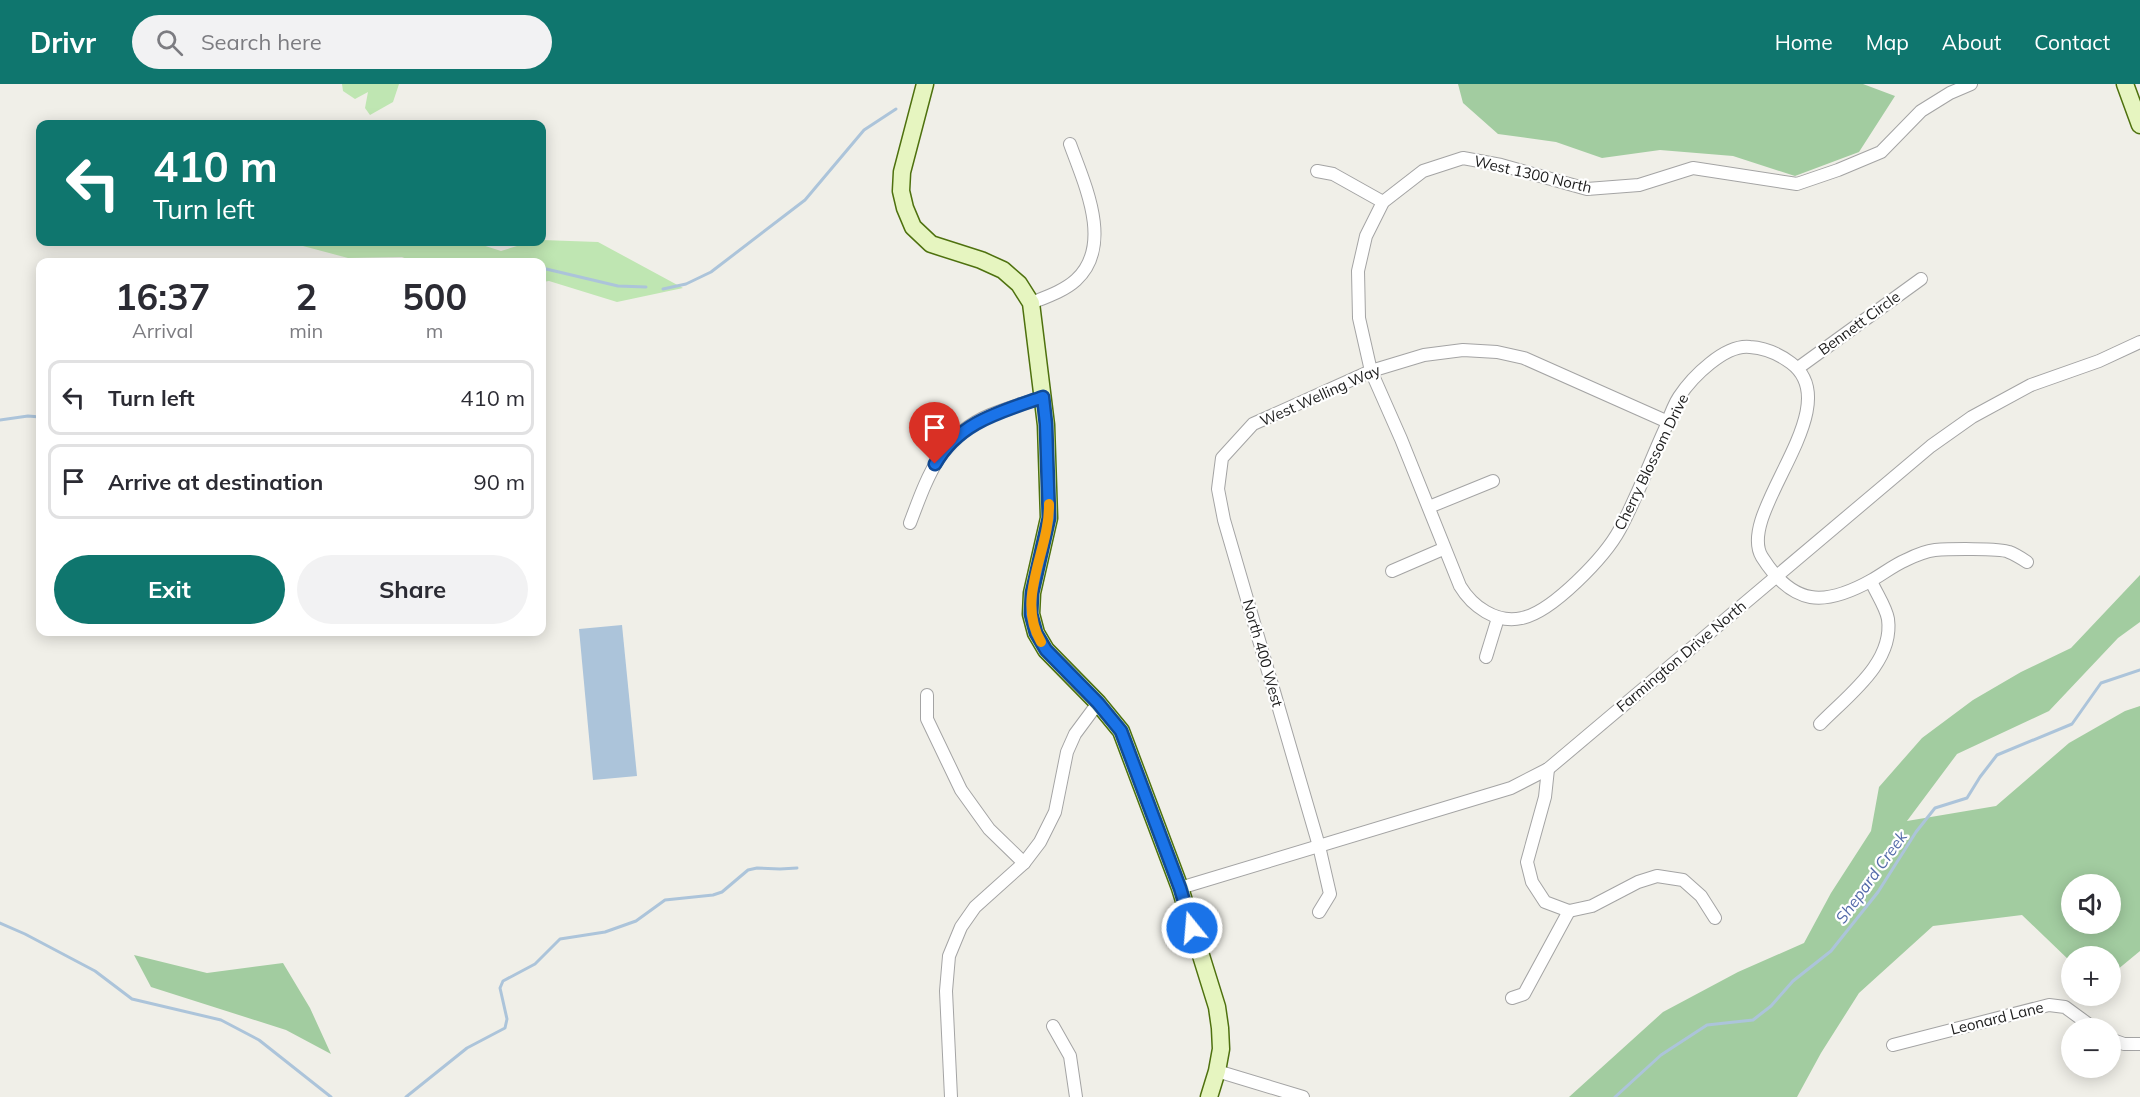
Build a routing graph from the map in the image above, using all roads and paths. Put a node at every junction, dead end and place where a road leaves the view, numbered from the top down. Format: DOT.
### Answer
graph roads {
  1 [pos="925,84"];
  2 [pos="1971,84"];
  3 [pos="2125,84"];
  4 [pos="1948,88"];
  5 [pos="2140,125"];
  6 [pos="1070,144"];
  7 [pos="1317,171"];
  8 [pos="1383,202"];
  9 [pos="1921,279"];
  10 [pos="1031,303"];
  11 [pos="2140,342"];
  12 [pos="1798,368"];
  13 [pos="1371,371"];
  14 [pos="1043,397"];
  15 [pos="1668,422"];
  16 [pos="1222,458"];
  17 [pos="1493,481"];
  18 [pos="1429,507"];
  19 [pos="910,523"];
  20 [pos="1443,549"];
  21 [pos="2027,562"];
  22 [pos="1392,571"];
  23 [pos="1777,575"];
  24 [pos="1871,581"];
  25 [pos="1498,618"];
  26 [pos="1486,657"];
  27 [pos="927,695"];
  28 [pos="1098,703"];
  29 [pos="1820,724"];
  30 [pos="1548,769"];
  31 [pos="1319,846"];
  32 [pos="1024,863"];
  33 [pos="1180,888"];
  34 [pos="1569,910"];
  35 [pos="1319,912"];
  36 [pos="1715,918"];
  37 [pos="1512,998"];
  38 [pos="2080,1018"];
  39 [pos="1053,1026"];
  40 [pos="2121,1043"];
  41 [pos="2140,1044"];
  42 [pos="1893,1045"];
  43 [pos="1217,1071"];
  44 [pos="951,1097"];
  45 [pos="1076,1097"];
  46 [pos="1209,1097"];
  47 [pos="1303,1097"];
  1 -- 10 [label="street"];
  2 -- 4 [label="street, West 1300 North"];
  3 -- 5 [label="street"];
  4 -- 8 [label="street, West 1300 North"];
  6 -- 10 [label="street"];
  7 -- 8 [label="street"];
  8 -- 13 [label="street"];
  9 -- 12 [label="street, Bennett Circle"];
  10 -- 14 [label="street"];
  11 -- 23 [label="street, Farmington Drive North"];
  12 -- 15 [label="street, Cherry Blossom Drive"];
  12 -- 23 [label="street"];
  13 -- 15 [label="street, West Welling Way"];
  13 -- 16 [label="street, West Welling Way"];
  13 -- 18 [label="street"];
  14 -- 19 [label="street"];
  14 -- 28 [label="street"];
  15 -- 25 [label="street, Cherry Blossom Drive"];
  16 -- 31 [label="street, North 400 West"];
  17 -- 18 [label="street"];
  18 -- 20 [label="street"];
  20 -- 22 [label="street"];
  20 -- 25 [label="street"];
  21 -- 24 [label="street"];
  23 -- 24 [label="street"];
  23 -- 30 [label="street, Farmington Drive North"];
  24 -- 29 [label="street"];
  25 -- 26 [label="street"];
  27 -- 32 [label="street"];
  28 -- 32 [label="street"];
  28 -- 33 [label="street"];
  30 -- 31 [label="street, Farmington Drive North"];
  30 -- 34 [label="street"];
  31 -- 33 [label="street, Farmington Drive North"];
  31 -- 35 [label="street, North 400 West"];
  32 -- 44 [label="street"];
  33 -- 43 [label="street"];
  34 -- 36 [label="street"];
  34 -- 37 [label="street"];
  38 -- 42 [label="street, Leonard Lane"];
  39 -- 45 [label="street"];
  40 -- 41 [label="street"];
  43 -- 46 [label="street"];
  43 -- 47 [label="street"];
}
